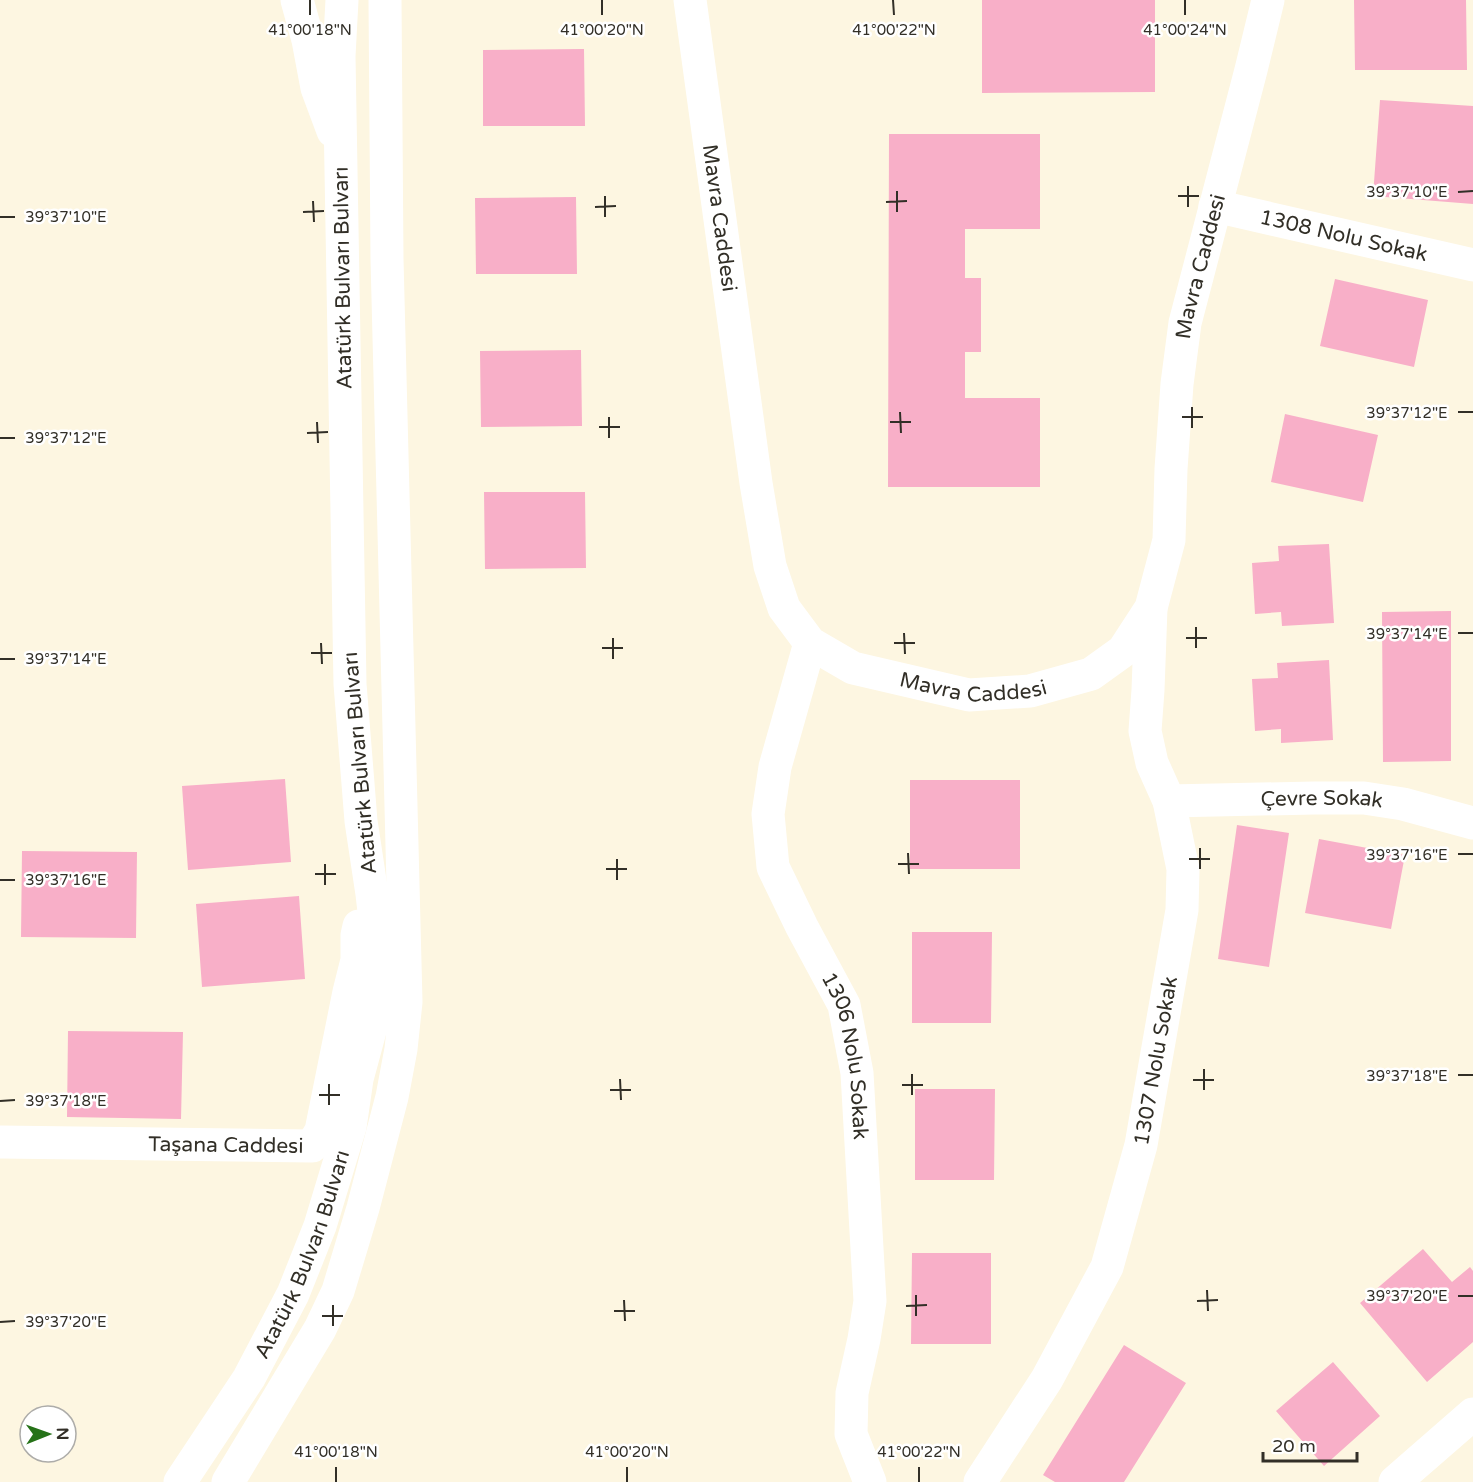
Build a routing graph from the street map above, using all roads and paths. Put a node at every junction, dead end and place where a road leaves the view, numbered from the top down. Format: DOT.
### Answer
graph roads {
  1 [pos="297,0"];
  2 [pos="342,0"];
  3 [pos="386,0"];
  4 [pos="690,0"];
  5 [pos="1268,0"];
  6 [pos="341,154"];
  7 [pos="1215,206"];
  8 [pos="1473,265"];
  9 [pos="1151,608"];
  10 [pos="810,643"];
  11 [pos="1169,801"];
  12 [pos="1473,823"];
  13 [pos="374,912"];
  14 [pos="0,1142"];
  15 [pos="1473,1414"];
  16 [pos="180,1482"];
  17 [pos="228,1482"];
  18 [pos="870,1482"];
  19 [pos="980,1482"];
  20 [pos="1395,1482"];
  1 -- 6 [label="street"];
  2 -- 6 [label="street, Atatürk Bulvarı Bulvarı"];
  3 -- 17 [label="street, Atatürk Bulvarı Bulvarı"];
  4 -- 10 [label="street, Mavra Caddesi"];
  5 -- 7 [label="street, Mavra Caddesi"];
  6 -- 13 [label="street, Atatürk Bulvarı Bulvarı"];
  7 -- 8 [label="street, 1308 Nolu Sokak"];
  7 -- 9 [label="street, Mavra Caddesi"];
  9 -- 10 [label="street, Mavra Caddesi"];
  9 -- 11 [label="street, 1307 Nolu Sokak"];
  10 -- 18 [label="street, 1306 Nolu Sokak"];
  11 -- 12 [label="street, Çevre Sokak"];
  11 -- 19 [label="street, 1307 Nolu Sokak"];
  13 -- 14 [label="street, Taşana Caddesi"];
  13 -- 16 [label="street, Atatürk Bulvarı Bulvarı"];
  15 -- 20 [label="street"];
}
